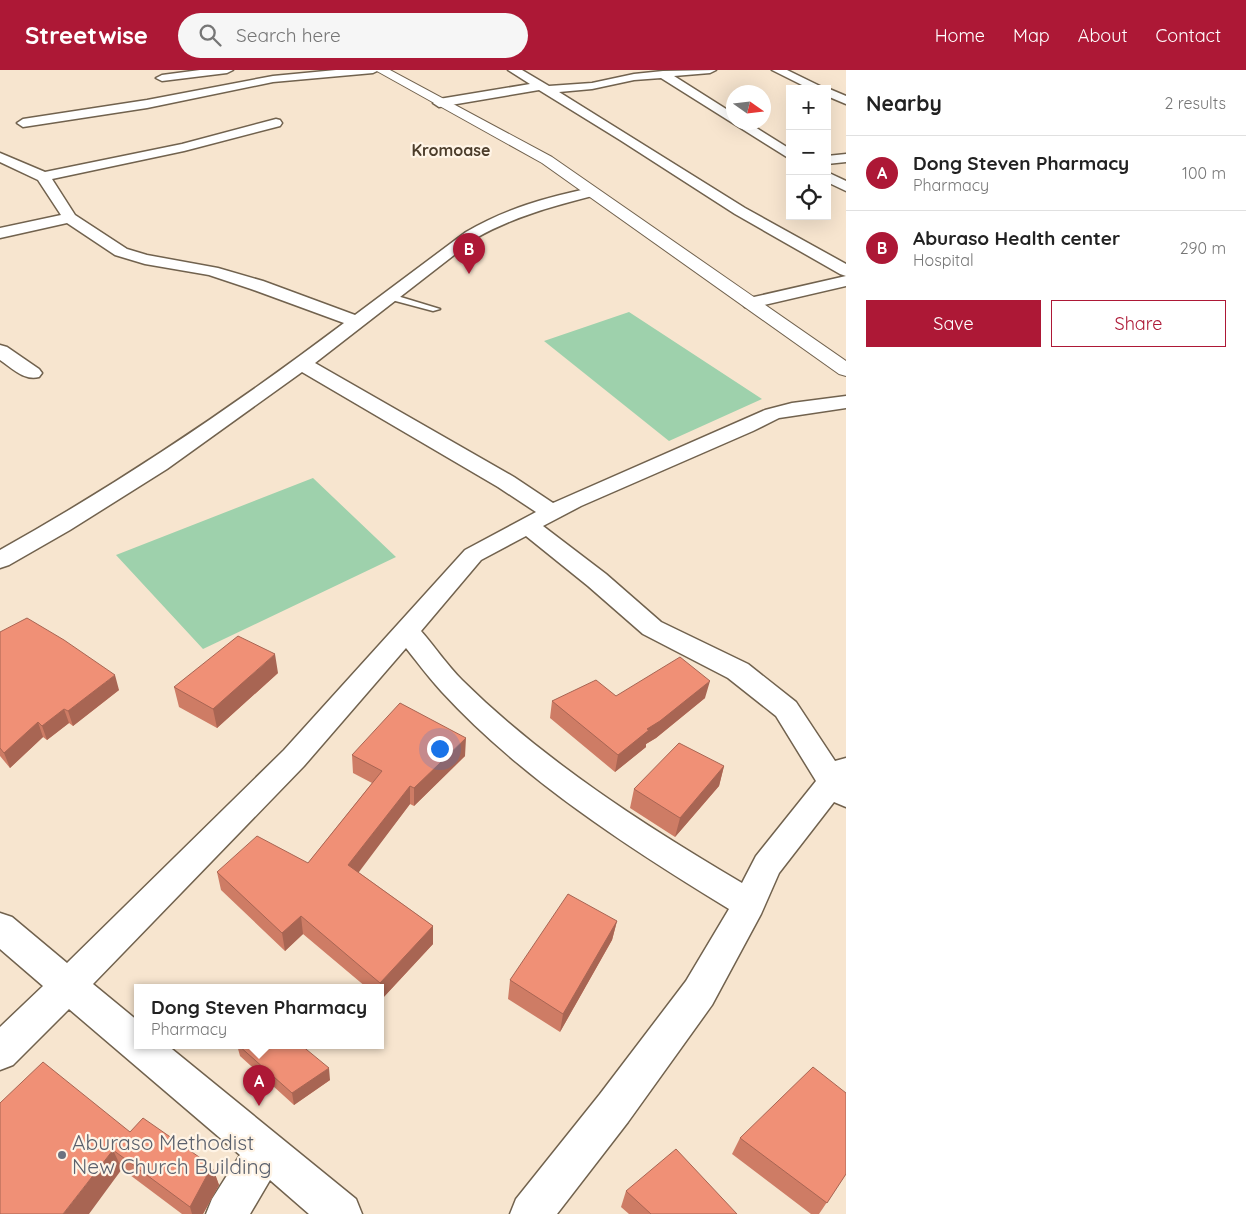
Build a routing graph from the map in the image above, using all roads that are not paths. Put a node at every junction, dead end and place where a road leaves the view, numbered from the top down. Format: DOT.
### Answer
graph roads {
  1 [pos="227,70"];
  2 [pos="282,70"];
  3 [pos="373,70"];
  4 [pos="381,70"];
  5 [pos="514,70"];
  6 [pos="710,70"];
  7 [pos="778,70"];
  8 [pos="661,72"];
  9 [pos="293,77"];
  10 [pos="162,78"];
  11 [pos="811,85"];
  12 [pos="542,88"];
  13 [pos="831,94"];
  14 [pos="846,100"];
  15 [pos="439,103"];
  16 [pos="726,115"];
  17 [pos="23,123"];
  18 [pos="276,123"];
  19 [pos="751,130"];
  20 [pos="786,152"];
  21 [pos="0,157"];
  22 [pos="846,158"];
  23 [pos="831,160"];
  24 [pos="43,177"];
  25 [pos="831,178"];
  26 [pos="846,187"];
  27 [pos="591,192"];
  28 [pos="70,218"];
  29 [pos="0,233"];
  30 [pos="846,271"];
  31 [pos="846,281"];
  32 [pos="391,297"];
  33 [pos="751,303"];
  34 [pos="436,309"];
  35 [pos="356,322"];
  36 [pos="0,351"];
  37 [pos="302,364"];
  38 [pos="846,370"];
  39 [pos="32,373"];
  40 [pos="846,402"];
  41 [pos="551,512"];
  42 [pos="527,525"];
  43 [pos="0,560"];
  44 [pos="406,630"];
  45 [pos="841,782"];
  46 [pos="749,904"];
  47 [pos="0,928"];
  48 [pos="68,986"];
  49 [pos="134,1041"];
  50 [pos="144,1049"];
  51 [pos="0,1052"];
  52 [pos="265,1150"];
  53 [pos="226,1214"];
  54 [pos="341,1214"];
  55 [pos="532,1214"];
  1 -- 10 [label="street"];
  2 -- 9 [label="street"];
  3 -- 9 [label="street"];
  4 -- 15 [label="street"];
  5 -- 12 [label="street"];
  6 -- 8 [label="street"];
  7 -- 11 [label="street"];
  8 -- 12 [label="street"];
  8 -- 16 [label="street"];
  9 -- 17 [label="street"];
  12 -- 15 [label="street"];
  12 -- 30 [label="street"];
  13 -- 14 [label="street"];
  15 -- 27 [label="street"];
  18 -- 24 [label="street"];
  19 -- 20 [label="street"];
  21 -- 24 [label="street"];
  22 -- 23 [label="street"];
  24 -- 28 [label="street"];
  25 -- 26 [label="street"];
  27 -- 32 [label="street"];
  27 -- 33 [label="street"];
  28 -- 29 [label="street"];
  28 -- 35 [label="street"];
  31 -- 33 [label="street"];
  32 -- 34 [label="lane"];
  32 -- 35 [label="street"];
  33 -- 38 [label="street"];
  35 -- 37 [label="street"];
  36 -- 39 [label="street"];
  37 -- 41 [label="street"];
  37 -- 43 [label="street"];
  40 -- 41 [label="street"];
  41 -- 42 [label="street"];
  42 -- 44 [label="street"];
  42 -- 45 [label="street"];
  44 -- 46 [label="street"];
  44 -- 48 [label="street"];
  45 -- 46 [label="street"];
  46 -- 55 [label="street"];
  47 -- 48 [label="street"];
  48 -- 49 [label="street"];
  48 -- 51 [label="street"];
  50 -- 52 [label="street"];
  52 -- 53 [label="street"];
  52 -- 54 [label="street"];
}
